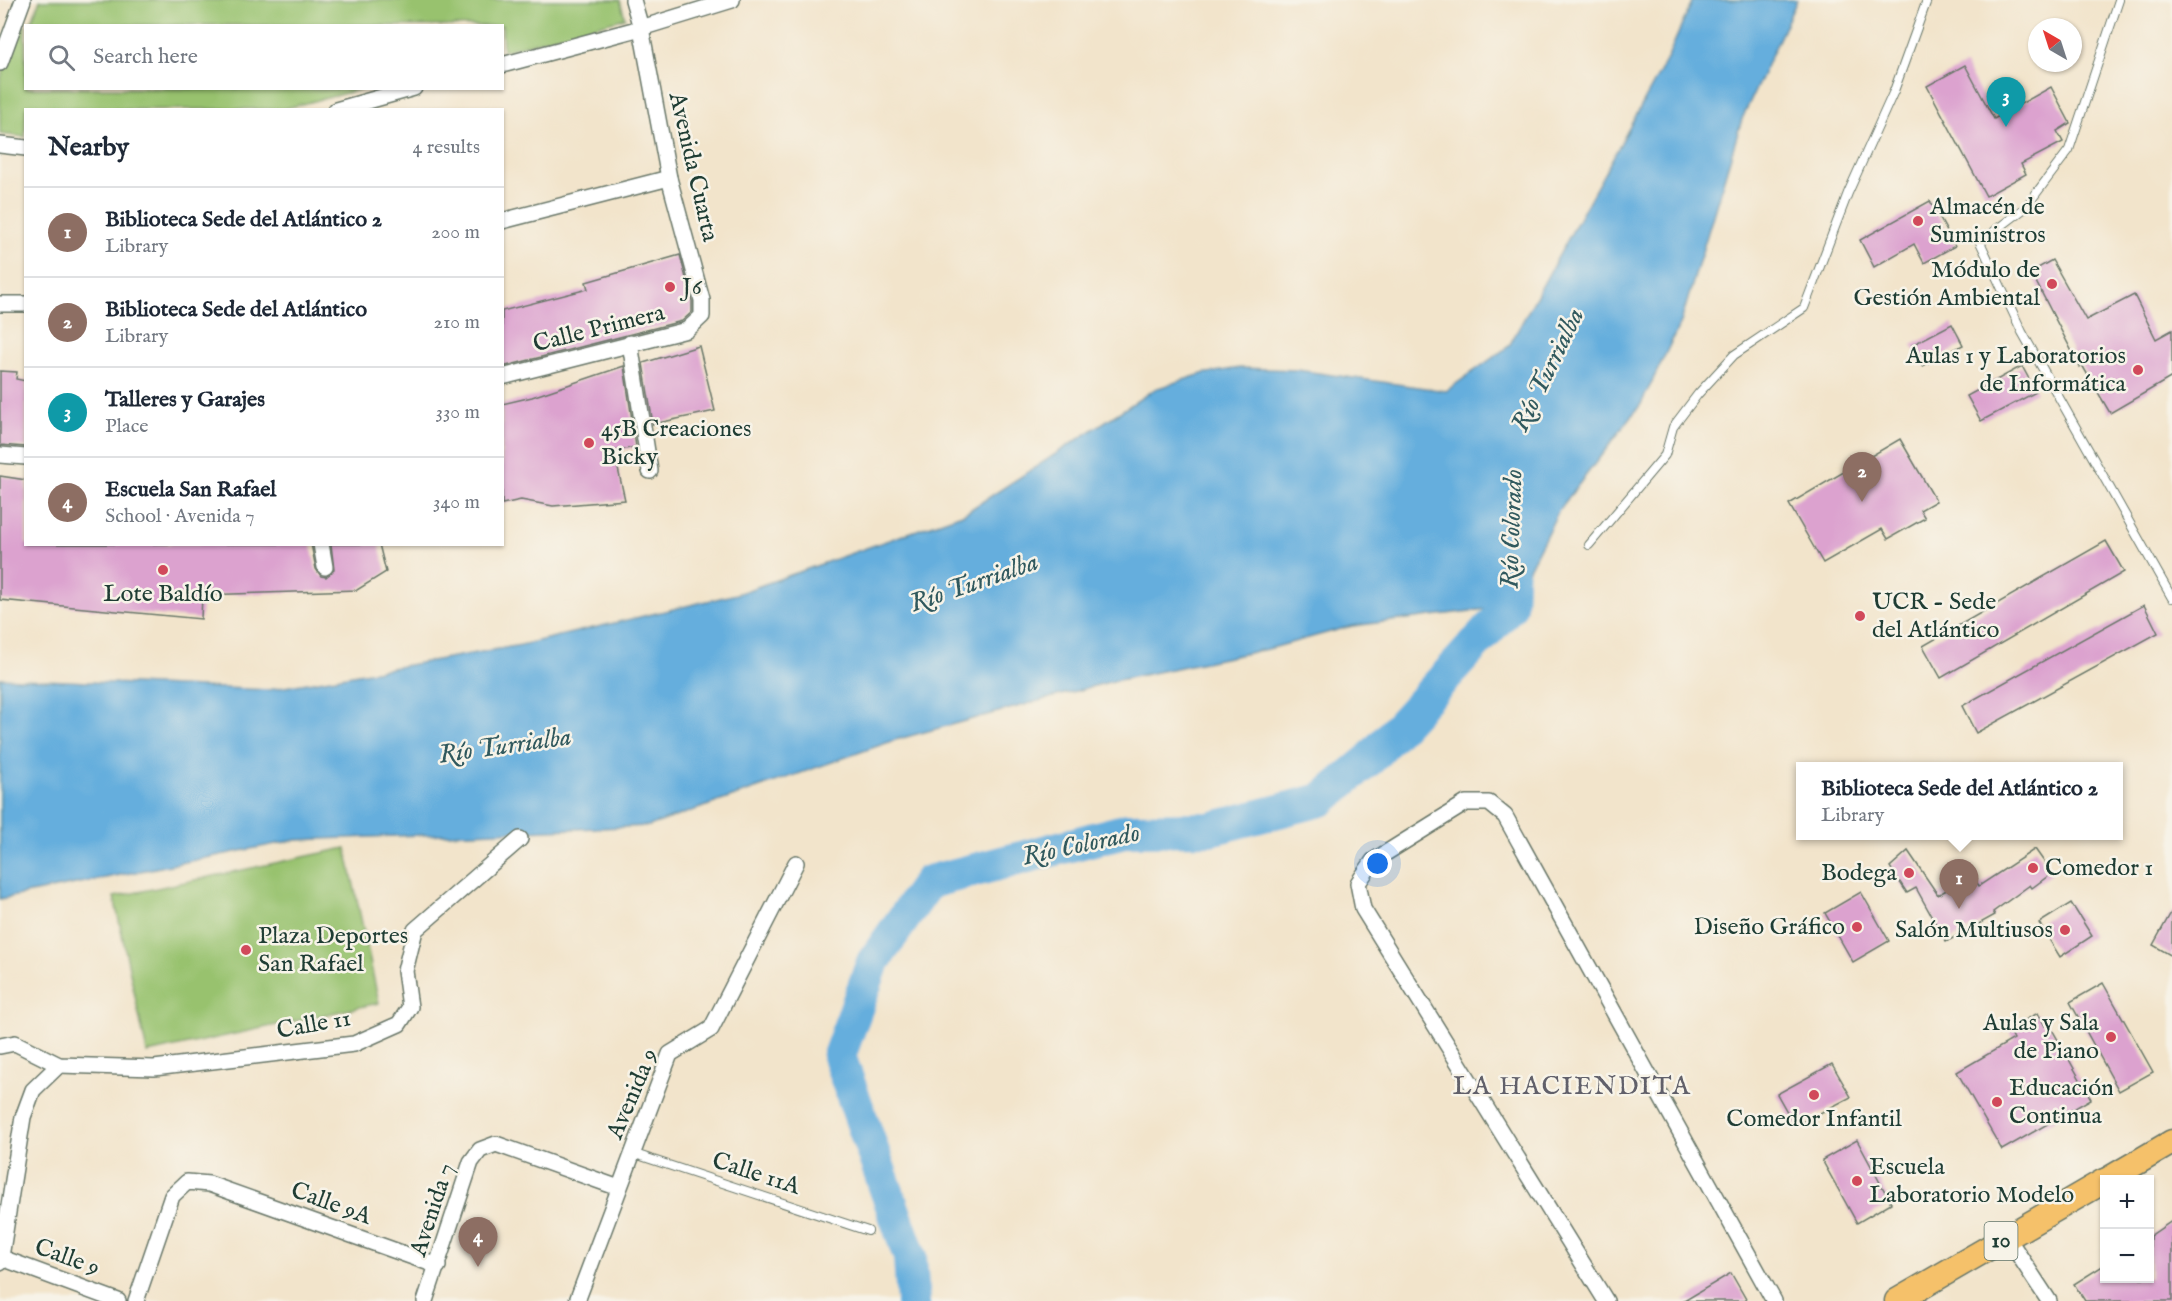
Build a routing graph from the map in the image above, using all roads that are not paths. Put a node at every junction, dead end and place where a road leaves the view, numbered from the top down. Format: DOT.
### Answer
graph roads {
  1 [pos="23,0"];
  2 [pos="633,0"];
  3 [pos="732,0"];
  4 [pos="1927,0"];
  5 [pos="2119,0"];
  6 [pos="641,28"];
  7 [pos="0,63"];
  8 [pos="504,64"];
  9 [pos="407,90"];
  10 [pos="343,108"];
  11 [pos="0,145"];
  12 [pos="24,148"];
  13 [pos="669,178"];
  14 [pos="504,220"];
  15 [pos="0,304"];
  16 [pos="24,304"];
  17 [pos="702,316"];
  18 [pos="630,343"];
  19 [pos="504,376"];
  20 [pos="0,455"];
  21 [pos="24,457"];
  22 [pos="650,471"];
  23 [pos="1589,545"];
  24 [pos="321,546"];
  25 [pos="325,567"];
  26 [pos="2172,598"];
  27 [pos="520,838"];
  28 [pos="796,863"];
  29 [pos="0,1046"];
  30 [pos="59,1065"];
  31 [pos="2172,1142"];
  32 [pos="632,1153"];
  33 [pos="2115,1175"];
  34 [pos="2100,1183"];
  35 [pos="619,1188"];
  36 [pos="868,1232"];
  37 [pos="2007,1237"];
  38 [pos="1,1261"];
  39 [pos="438,1266"];
  40 [pos="118,1301"];
  41 [pos="136,1301"];
  42 [pos="425,1301"];
  43 [pos="577,1301"];
  44 [pos="1606,1301"];
  45 [pos="1774,1301"];
  46 [pos="1897,1301"];
  47 [pos="2049,1301"];
  1 -- 7 [label="street"];
  2 -- 6 [label="street, Avenida Cuarta"];
  3 -- 6 [label="street"];
  4 -- 23 [label="lane"];
  5 -- 26 [label="lane"];
  6 -- 8 [label="street"];
  6 -- 13 [label="street, Avenida Cuarta"];
  9 -- 10 [label="street"];
  11 -- 12 [label="street"];
  13 -- 14 [label="street"];
  13 -- 17 [label="street, Avenida Cuarta"];
  15 -- 16 [label="street"];
  17 -- 18 [label="street, Calle Primera"];
  18 -- 19 [label="street, Calle Primera"];
  18 -- 22 [label="street"];
  20 -- 21 [label="street"];
  24 -- 25 [label="street"];
  27 -- 30 [label="street, Calle 11"];
  28 -- 32 [label="street, Avenida 9"];
  29 -- 30 [label="street, Calle 11"];
  30 -- 38 [label="street"];
  31 -- 33 [label="main road, 10"];
  32 -- 35 [label="street, Avenida 9"];
  32 -- 36 [label="lane, Calle 11A"];
  34 -- 37 [label="main road, 10"];
  35 -- 39 [label="street, Avenida 7"];
  35 -- 43 [label="street, Avenida 9"];
  37 -- 46 [label="main road, 10"];
  37 -- 47 [label="street"];
  38 -- 40 [label="street, Calle 9"];
  39 -- 41 [label="street, Calle 9A"];
  39 -- 42 [label="street, Avenida 7"];
  44 -- 45 [label="street"];
}
